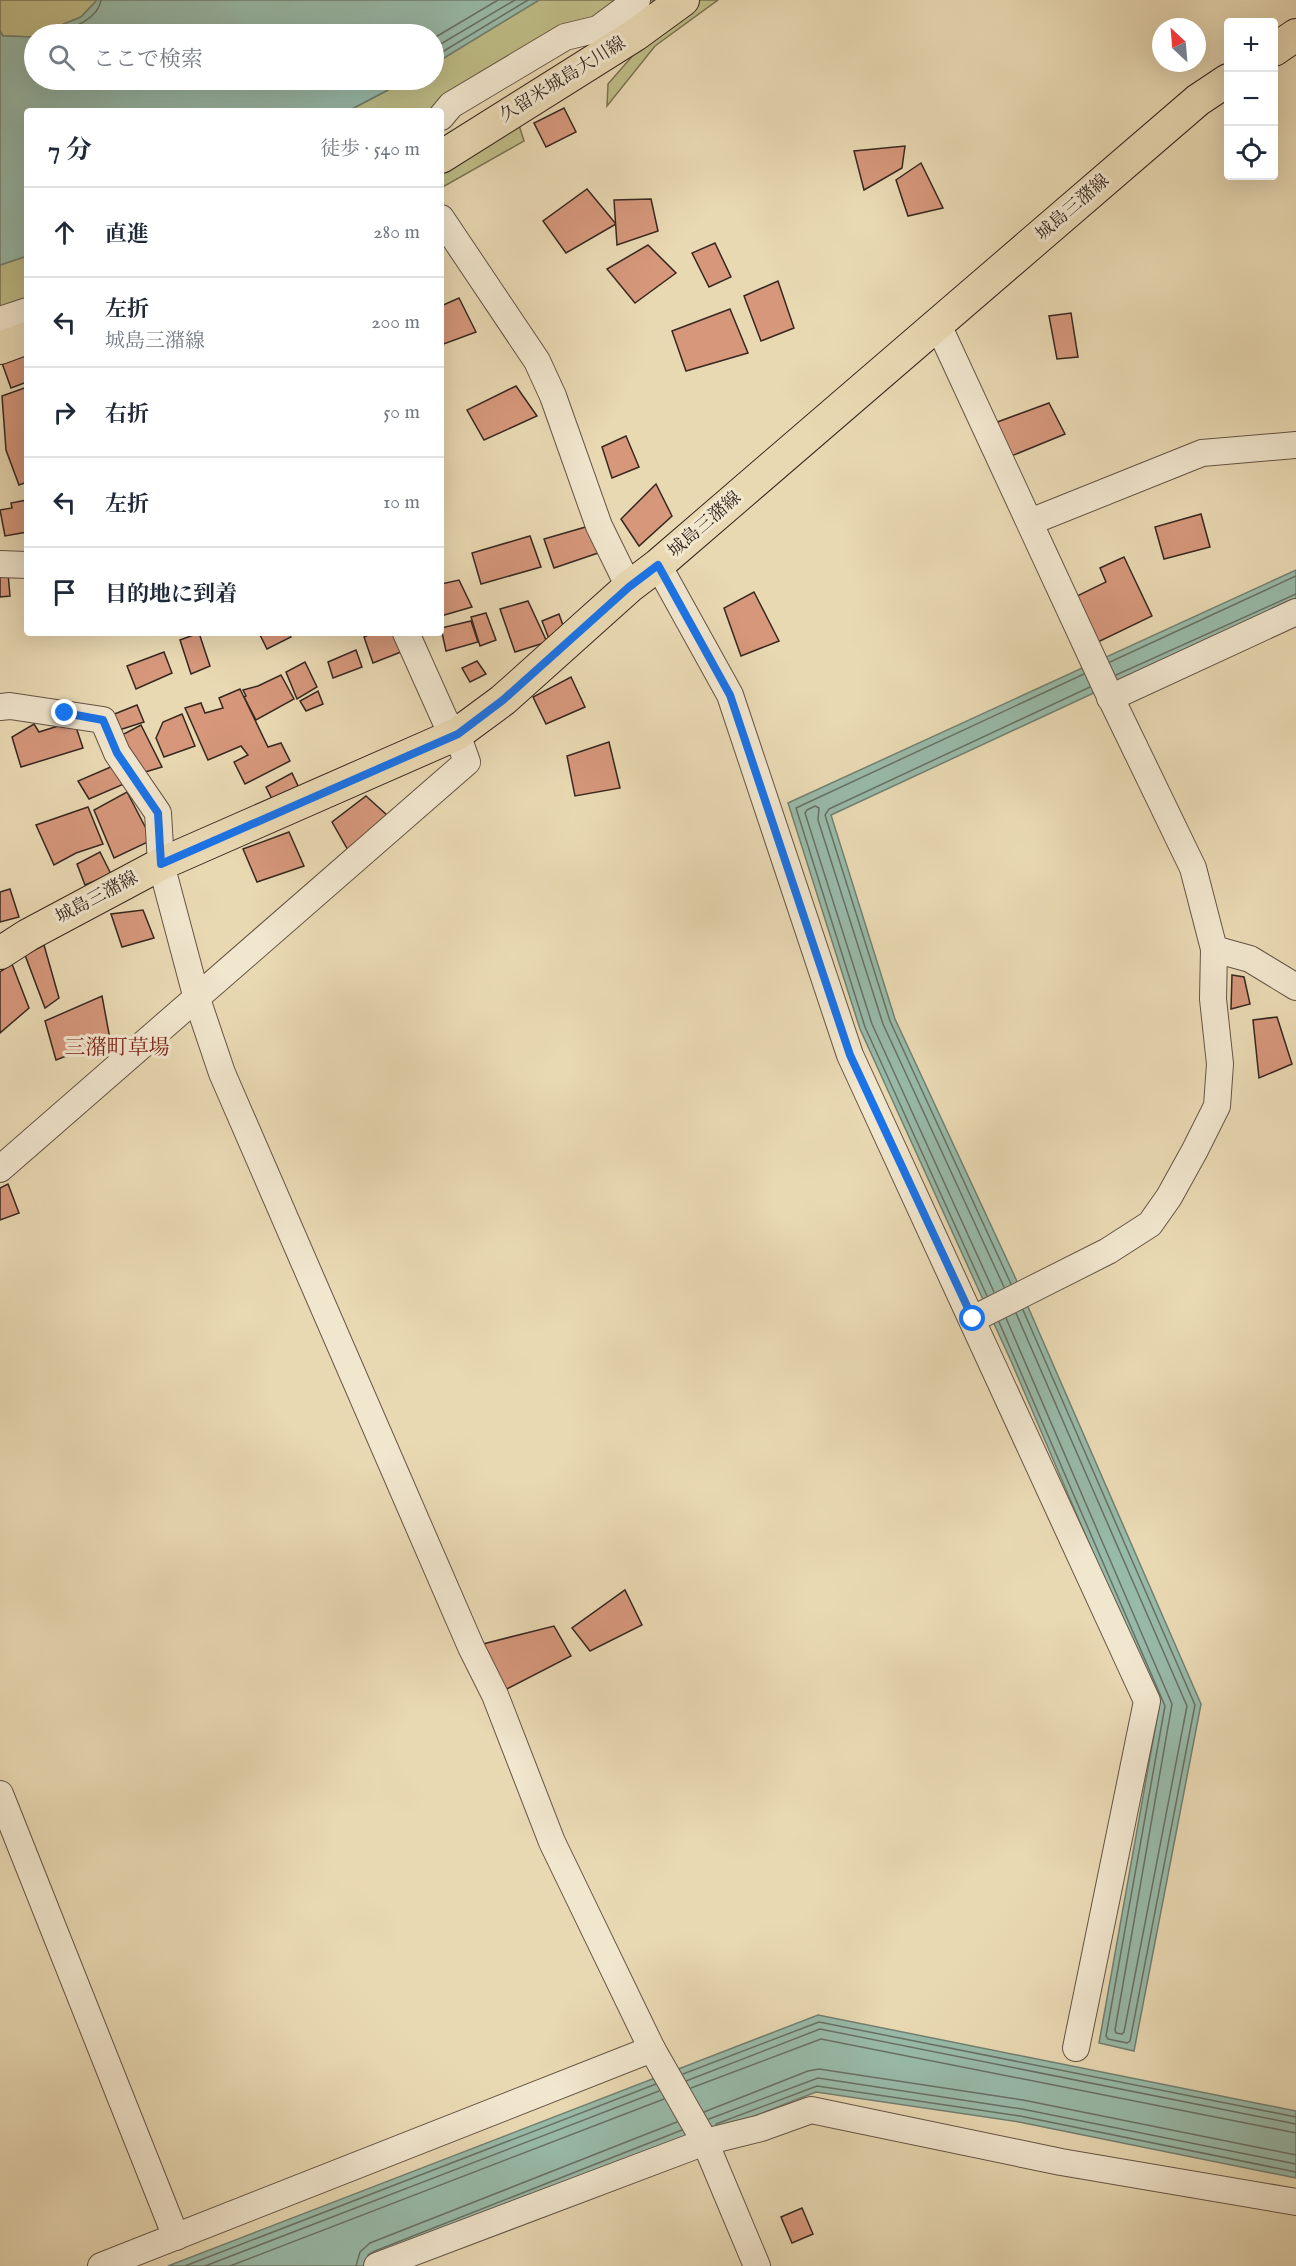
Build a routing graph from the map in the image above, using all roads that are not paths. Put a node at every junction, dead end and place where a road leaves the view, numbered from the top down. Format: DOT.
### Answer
graph roads {
  1 [pos="637,0"];
  2 [pos="683,0"];
  3 [pos="1296,35"];
  4 [pos="1278,47"];
  5 [pos="604,54"];
  6 [pos="509,77"];
  7 [pos="1224,83"];
  8 [pos="444,113"];
  9 [pos="446,153"];
  10 [pos="444,222"];
  11 [pos="24,312"];
  12 [pos="0,320"];
  13 [pos="938,325"];
  14 [pos="24,339"];
  15 [pos="0,348"];
  16 [pos="1296,445"];
  17 [pos="1030,522"];
  18 [pos="0,564"];
  19 [pos="24,565"];
  20 [pos="658,565"];
  21 [pos="629,587"];
  22 [pos="1296,612"];
  23 [pos="407,636"];
  24 [pos="1109,694"];
  25 [pos="0,707"];
  26 [pos="458,734"];
  27 [pos="161,864"];
  28 [pos="1214,949"];
  29 [pos="0,953"];
  30 [pos="1296,987"];
  31 [pos="197,999"];
  32 [pos="0,1169"];
  33 [pos="973,1319"];
  34 [pos="0,1794"];
  35 [pos="1076,2048"];
  36 [pos="652,2049"];
  37 [pos="705,2142"];
  38 [pos="1296,2202"];
  39 [pos="176,2237"];
  40 [pos="102,2266"];
  41 [pos="377,2266"];
  42 [pos="757,2266"];
  1 -- 6 [label="street"];
  2 -- 5 [label="main road, 久留米城島大川線"];
  3 -- 4 [label="main road"];
  5 -- 6 [label="street"];
  5 -- 9 [label="main road, 久留米城島大川線"];
  6 -- 8 [label="street"];
  6 -- 9 [label="street"];
  7 -- 13 [label="main road, 城島三潴線"];
  10 -- 21 [label="street"];
  11 -- 12 [label="street"];
  13 -- 17 [label="street"];
  13 -- 20 [label="main road, 城島三潴線"];
  14 -- 15 [label="main road"];
  16 -- 17 [label="street"];
  17 -- 24 [label="street"];
  18 -- 19 [label="street"];
  20 -- 21 [label="main road, 城島三潴線"];
  20 -- 33 [label="street"];
  21 -- 26 [label="main road, 城島三潴線"];
  22 -- 24 [label="street"];
  23 -- 26 [label="street"];
  24 -- 28 [label="street"];
  25 -- 27 [label="street"];
  26 -- 27 [label="main road, 城島三潴線"];
  26 -- 31 [label="street"];
  27 -- 29 [label="main road, 城島三潴線"];
  27 -- 31 [label="street"];
  28 -- 30 [label="street"];
  28 -- 33 [label="street"];
  31 -- 32 [label="street"];
  31 -- 36 [label="street"];
  33 -- 35 [label="street"];
  34 -- 39 [label="street"];
  36 -- 37 [label="street"];
  36 -- 39 [label="street"];
  37 -- 38 [label="street"];
  37 -- 41 [label="street"];
  37 -- 42 [label="street"];
  39 -- 40 [label="street"];
}
